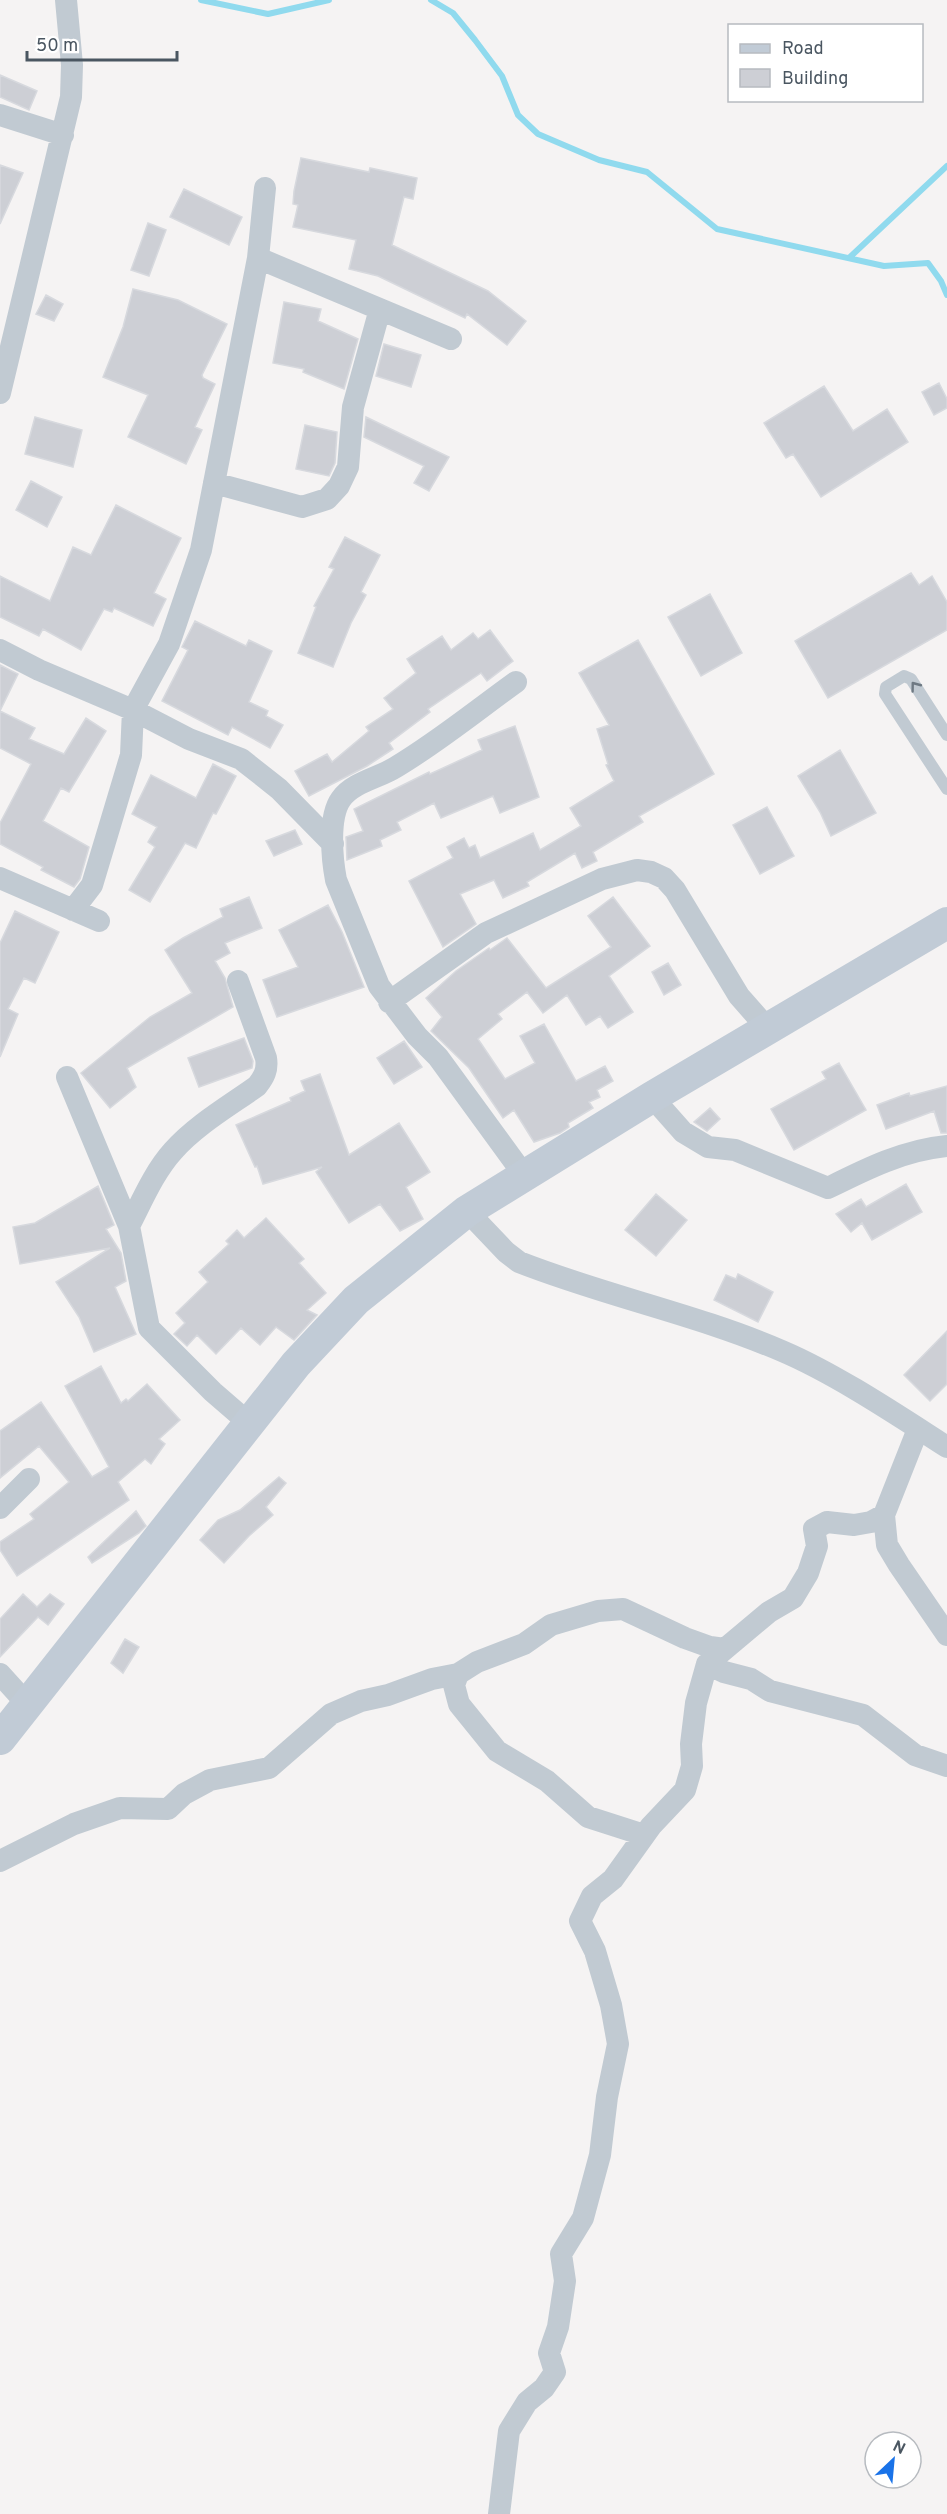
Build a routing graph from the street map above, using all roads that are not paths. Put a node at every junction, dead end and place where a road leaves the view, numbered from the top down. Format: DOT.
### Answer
graph roads {
  1 [pos="65,3"];
  2 [pos="0,116"];
  3 [pos="63,135"];
  4 [pos="265,188"];
  5 [pos="258,258"];
  6 [pos="380,309"];
  7 [pos="451,339"];
  8 [pos="0,393"];
  9 [pos="214,483"];
  10 [pos="0,650"];
  11 [pos="516,682"];
  12 [pos="133,710"];
  13 [pos="947,735"];
  14 [pos="947,789"];
  15 [pos="333,843"];
  16 [pos="0,878"];
  17 [pos="73,910"];
  18 [pos="99,921"];
  19 [pos="947,923"];
  20 [pos="238,981"];
  21 [pos="389,1002"];
  22 [pos="768,1029"];
  23 [pos="67,1077"];
  24 [pos="652,1097"];
  25 [pos="947,1146"];
  26 [pos="524,1175"];
  27 [pos="467,1211"];
  28 [pos="129,1226"];
  29 [pos="250,1424"];
  30 [pos="918,1430"];
  31 [pos="947,1447"];
  32 [pos="29,1479"];
  33 [pos="0,1508"];
  34 [pos="884,1515"];
  35 [pos="947,1635"];
  36 [pos="725,1649"];
  37 [pos="707,1664"];
  38 [pos="0,1674"];
  39 [pos="458,1674"];
  40 [pos="29,1706"];
  41 [pos="0,1739"];
  42 [pos="947,1766"];
  43 [pos="644,1834"];
  44 [pos="0,1861"];
  45 [pos="499,2514"];
  1 -- 3 [label="street"];
  2 -- 3 [label="street"];
  3 -- 8 [label="street"];
  4 -- 5 [label="street"];
  5 -- 6 [label="street"];
  5 -- 9 [label="street"];
  6 -- 7 [label="street"];
  6 -- 9 [label="street"];
  9 -- 12 [label="street"];
  10 -- 12 [label="street"];
  11 -- 15 [label="street"];
  12 -- 15 [label="street"];
  12 -- 17 [label="street"];
  13 -- 14 [label="lane, one-way"];
  15 -- 21 [label="street"];
  16 -- 17 [label="street"];
  17 -- 18 [label="street"];
  19 -- 22 [label="main road"];
  20 -- 28 [label="street"];
  21 -- 22 [label="street"];
  21 -- 26 [label="street"];
  22 -- 24 [label="main road"];
  23 -- 28 [label="street"];
  24 -- 25 [label="street"];
  24 -- 26 [label="main road"];
  26 -- 27 [label="main road"];
  27 -- 29 [label="main road"];
  27 -- 30 [label="street"];
  28 -- 29 [label="street"];
  29 -- 40 [label="main road"];
  30 -- 31 [label="street"];
  30 -- 34 [label="street"];
  32 -- 33 [label="street"];
  34 -- 35 [label="street"];
  34 -- 36 [label="street"];
  36 -- 37 [label="street"];
  36 -- 39 [label="street"];
  37 -- 42 [label="street"];
  37 -- 43 [label="street"];
  38 -- 40 [label="street"];
  39 -- 43 [label="street"];
  39 -- 44 [label="street"];
  40 -- 41 [label="main road"];
  43 -- 45 [label="street"];
}
